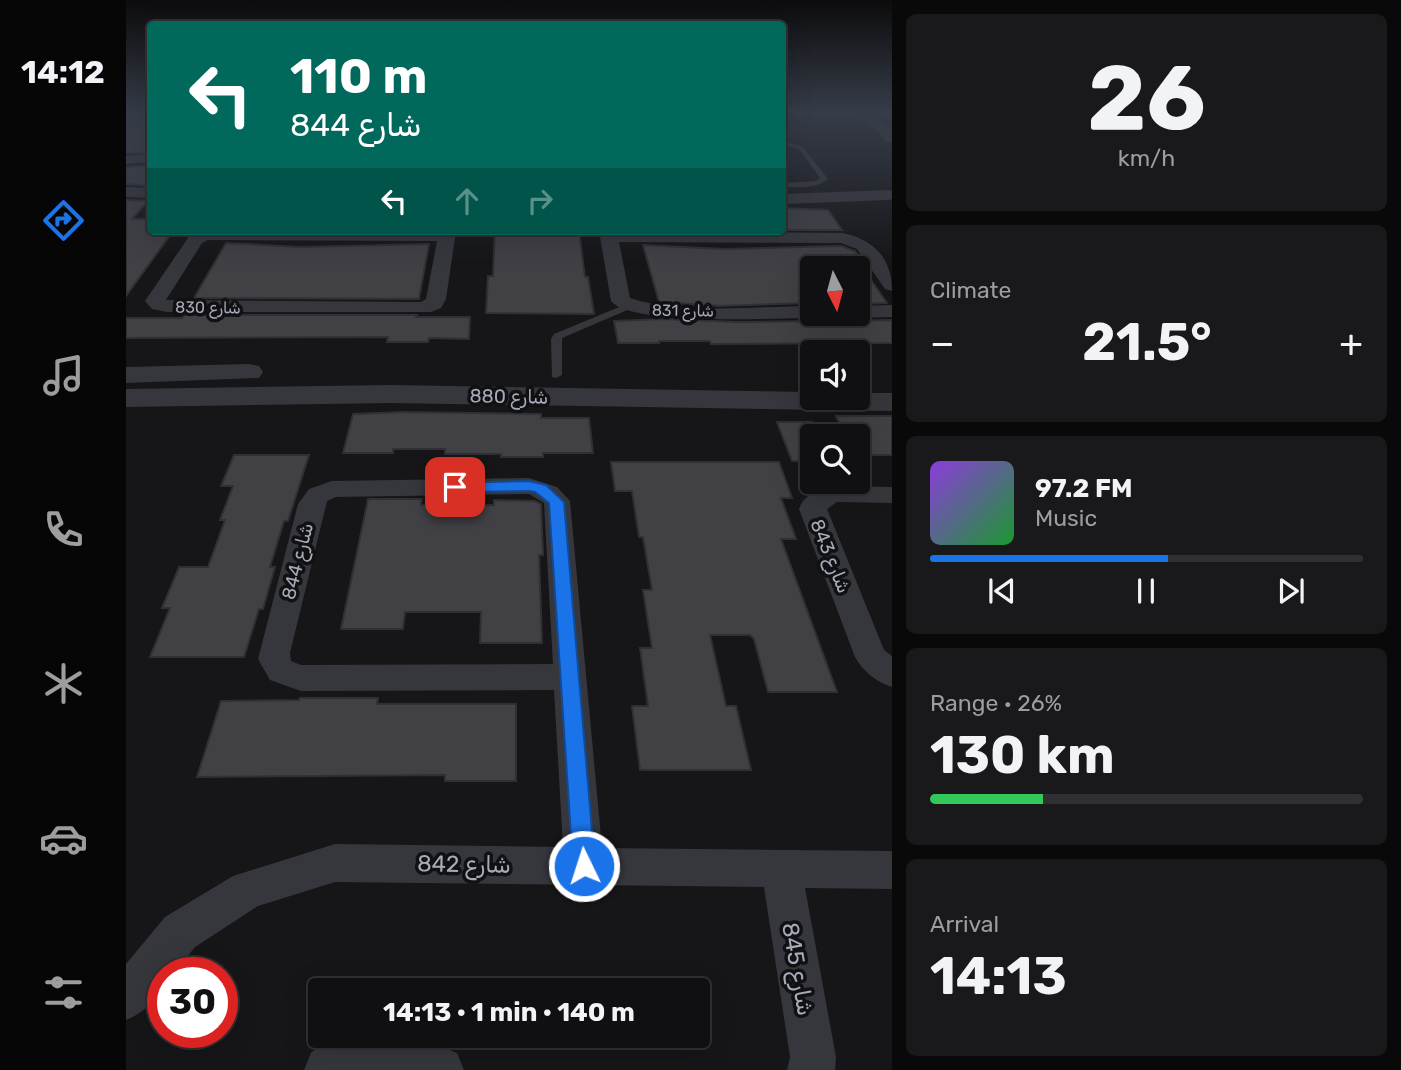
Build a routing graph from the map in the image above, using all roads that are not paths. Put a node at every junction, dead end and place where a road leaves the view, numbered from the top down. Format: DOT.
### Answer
graph roads {
  1 [pos="811,162"];
  2 [pos="126,192"];
  3 [pos="795,192"];
  4 [pos="147,193"];
  5 [pos="890,200"];
  6 [pos="205,235"];
  7 [pos="447,235"];
  8 [pos="609,235"];
  9 [pos="658,235"];
  10 [pos="892,285"];
  11 [pos="629,306"];
  12 [pos="892,311"];
  13 [pos="800,312"];
  14 [pos="870,312"];
  15 [pos="126,375"];
  16 [pos="556,375"];
  17 [pos="800,379"];
  18 [pos="870,380"];
  19 [pos="892,380"];
  20 [pos="800,387"];
  21 [pos="391,394"];
  22 [pos="126,398"];
  23 [pos="660,398"];
  24 [pos="892,402"];
  25 [pos="892,495"];
  26 [pos="892,674"];
  27 [pos="571,677"];
  28 [pos="584,866"];
  29 [pos="781,868"];
  30 [pos="892,870"];
  31 [pos="126,998"];
  32 [pos="328,1070"];
  33 [pos="440,1070"];
  34 [pos="811,1070"];
  1 -- 3 [label="lane"];
  2 -- 4 [label="street"];
  3 -- 5 [label="street"];
  6 -- 7 [label="street, شارع 830"];
  8 -- 11 [label="street, شارع 831"];
  9 -- 10 [label="street, شارع 831"];
  11 -- 13 [label="street, شارع 831"];
  11 -- 16 [label="lane"];
  12 -- 14 [label="street"];
  15 -- 16 [label="street, شارع 880"];
  16 -- 17 [label="street, شارع 880"];
  16 -- 21 [label="street"];
  18 -- 19 [label="street"];
  20 -- 23 [label="street"];
  21 -- 22 [label="street, شارع 880"];
  21 -- 23 [label="street, شارع 880"];
  23 -- 24 [label="street, شارع 880"];
  25 -- 26 [label="street, شارع 843"];
  27 -- 27 [label="street, شارع 844"];
  27 -- 28 [label="street, شارع 844"];
  28 -- 29 [label="street, شارع 842"];
  28 -- 31 [label="street, شارع 842"];
  29 -- 30 [label="street, شارع 842"];
  29 -- 34 [label="street, شارع 845"];
  32 -- 33 [label="street"];
}
